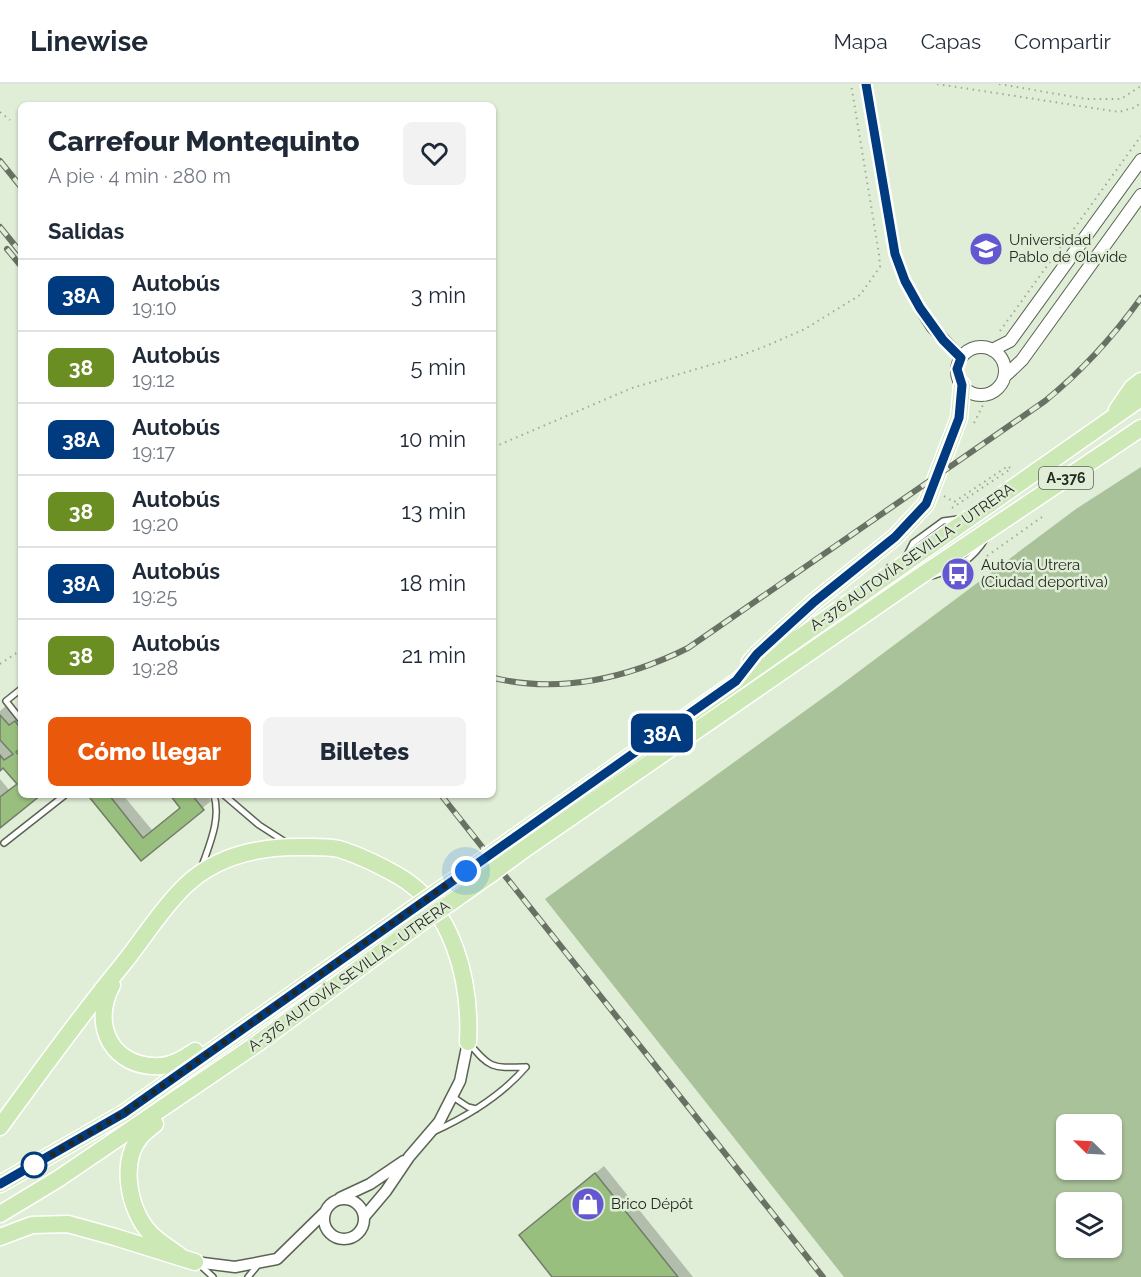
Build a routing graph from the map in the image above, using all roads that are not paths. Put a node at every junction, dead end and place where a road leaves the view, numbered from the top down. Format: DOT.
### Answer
graph roads {
  1 [pos="866,84"];
  2 [pos="1141,159"];
  3 [pos="1141,195"];
  4 [pos="1110,202"];
  5 [pos="1127,215"];
  6 [pos="992,350"];
  7 [pos="961,358"];
  8 [pos="1004,377"];
  9 [pos="1141,381"];
  10 [pos="962,385"];
  11 [pos="1141,398"];
  12 [pos="1112,418"];
  13 [pos="1141,428"];
  14 [pos="736,681"];
  15 [pos="18,691"];
  16 [pos="18,716"];
  17 [pos="61,798"];
  18 [pos="215,798"];
  19 [pos="228,798"];
  20 [pos="4,843"];
  21 [pos="517,845"];
  22 [pos="293,847"];
  23 [pos="200,874"];
  24 [pos="416,916"];
  25 [pos="125,961"];
  26 [pos="283,1000"];
  27 [pos="468,1042"];
  28 [pos="258,1043"];
  29 [pos="453,1096"];
  30 [pos="476,1109"];
  31 [pos="0,1127"];
  32 [pos="429,1134"];
  33 [pos="409,1157"];
  34 [pos="0,1184"];
  35 [pos="335,1200"];
  36 [pos="324,1212"];
  37 [pos="5,1213"];
  38 [pos="364,1217"];
  39 [pos="0,1237"];
  40 [pos="191,1260"];
  41 [pos="260,1263"];
  42 [pos="213,1277"];
  43 [pos="248,1277"];
  1 -- 7 [label="street"];
  2 -- 4 [label="street"];
  3 -- 5 [label="street"];
  4 -- 5 [label="street"];
  4 -- 6 [label="street"];
  5 -- 8 [label="street"];
  6 -- 7 [label="street"];
  6 -- 8 [label="street"];
  7 -- 10 [label="street"];
  8 -- 10 [label="street"];
  9 -- 12 [label="main road"];
  10 -- 14 [label="main road"];
  11 -- 12 [label="main road, A-376 AUTOVÍA SEVILLA - UTRERA / A-376"];
  12 -- 14 [label="main road, A-376 AUTOVÍA SEVILLA - UTRERA / A-376"];
  13 -- 21 [label="main road, A-376 AUTOVÍA SEVILLA - UTRERA / A-376"];
  14 -- 21 [label="main road, A-376 AUTOVÍA SEVILLA - UTRERA / A-376"];
  15 -- 16 [label="lane"];
  17 -- 20 [label="lane"];
  18 -- 23 [label="lane"];
  19 -- 22 [label="lane"];
  21 -- 24 [label="main road, A-376 AUTOVÍA SEVILLA - UTRERA / A-376, bridge"];
  22 -- 23 [label="main road"];
  22 -- 27 [label="main road"];
  23 -- 25 [label="main road"];
  24 -- 26 [label="main road, A-376 AUTOVÍA SEVILLA - UTRERA / A-376"];
  24 -- 28 [label="main road, A-376 AUTOVÍA SEVILLA - UTRERA / A-376"];
  25 -- 26 [label="main road"];
  25 -- 31 [label="main road"];
  26 -- 34 [label="main road, A-376 AUTOVÍA SEVILLA - UTRERA / A-376"];
  27 -- 29 [label="street"];
  27 -- 30 [label="lane"];
  28 -- 37 [label="main road, A-376 AUTOVÍA SEVILLA - UTRERA / A-376"];
  28 -- 40 [label="main road"];
  29 -- 30 [label="lane"];
  29 -- 32 [label="street"];
  30 -- 32 [label="lane"];
  32 -- 33 [label="street"];
  33 -- 35 [label="street"];
  33 -- 38 [label="street"];
  35 -- 36 [label="street"];
  35 -- 38 [label="street"];
  36 -- 38 [label="street"];
  36 -- 41 [label="street"];
  39 -- 40 [label="main road"];
  40 -- 41 [label="street"];
  40 -- 42 [label="lane"];
  41 -- 43 [label="lane"];
}
